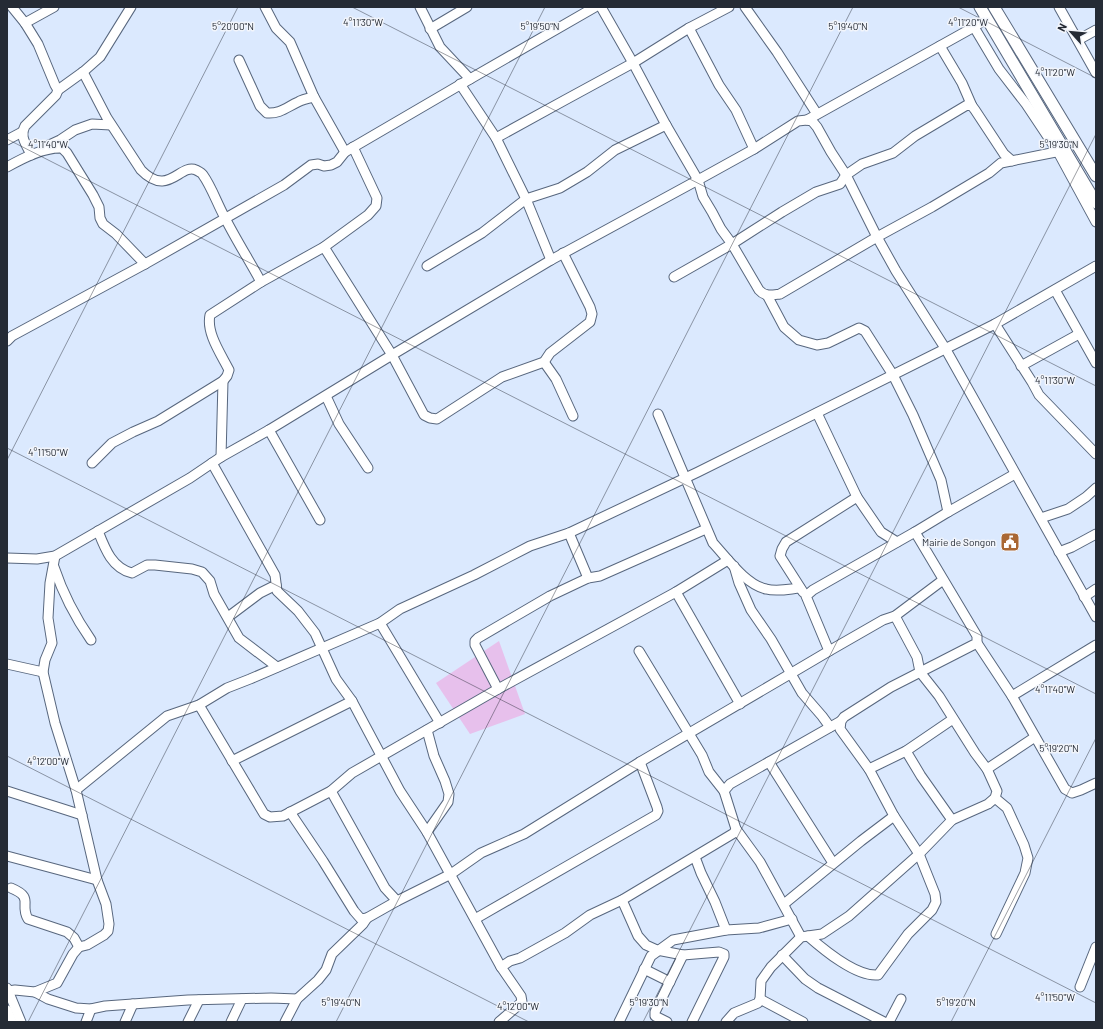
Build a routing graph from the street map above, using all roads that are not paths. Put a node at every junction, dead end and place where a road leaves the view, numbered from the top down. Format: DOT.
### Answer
graph roads {
  1 [pos="12,7"];
  2 [pos="54,7"];
  3 [pos="131,7"];
  4 [pos="265,7"];
  5 [pos="420,7"];
  6 [pos="467,7"];
  7 [pos="595,7"];
  8 [pos="601,7"];
  9 [pos="729,7"];
  10 [pos="745,7"];
  11 [pos="980,7"];
  12 [pos="994,7"];
  13 [pos="1059,7"];
  14 [pos="987,18"];
  15 [pos="25,23"];
  16 [pos="974,27"];
  17 [pos="430,28"];
  18 [pos="689,28"];
  19 [pos="1096,30"];
  20 [pos="1078,40"];
  21 [pos="940,46"];
  22 [pos="239,60"];
  23 [pos="633,63"];
  24 [pos="83,72"];
  25 [pos="1096,73"];
  26 [pos="470,79"];
  27 [pos="460,84"];
  28 [pos="58,90"];
  29 [pos="314,97"];
  30 [pos="972,106"];
  31 [pos="817,114"];
  32 [pos="807,120"];
  33 [pos="111,125"];
  34 [pos="666,125"];
  35 [pos="22,132"];
  36 [pos="496,138"];
  37 [pos="7,140"];
  38 [pos="754,149"];
  39 [pos="349,150"];
  40 [pos="1062,151"];
  41 [pos="35,153"];
  42 [pos="1012,161"];
  43 [pos="7,166"];
  44 [pos="846,175"];
  45 [pos="1096,176"];
  46 [pos="698,180"];
  47 [pos="526,199"];
  48 [pos="1096,203"];
  49 [pos="224,218"];
  50 [pos="1096,222"];
  51 [pos="877,237"];
  52 [pos="732,244"];
  53 [pos="324,247"];
  54 [pos="563,253"];
  55 [pos="551,260"];
  56 [pos="145,264"];
  57 [pos="427,266"];
  58 [pos="1096,266"];
  59 [pos="674,277"];
  60 [pos="261,282"];
  61 [pos="1055,290"];
  62 [pos="766,295"];
  63 [pos="994,324"];
  64 [pos="1079,334"];
  65 [pos="7,341"];
  66 [pos="945,348"];
  67 [pos="392,355"];
  68 [pos="544,362"];
  69 [pos="1096,363"];
  70 [pos="1022,366"];
  71 [pos="893,375"];
  72 [pos="224,381"];
  73 [pos="326,396"];
  74 [pos="817,413"];
  75 [pos="658,414"];
  76 [pos="573,416"];
  77 [pos="269,430"];
  78 [pos="1096,454"];
  79 [pos="221,457"];
  80 [pos="92,463"];
  81 [pos="212,463"];
  82 [pos="368,468"];
  83 [pos="1015,474"];
  84 [pos="685,478"];
  85 [pos="1096,488"];
  86 [pos="858,497"];
  87 [pos="948,512"];
  88 [pos="1041,518"];
  89 [pos="320,520"];
  90 [pos="706,529"];
  91 [pos="98,531"];
  92 [pos="915,532"];
  93 [pos="569,534"];
  94 [pos="1096,534"];
  95 [pos="1096,540"];
  96 [pos="897,542"];
  97 [pos="1061,555"];
  98 [pos="7,558"];
  99 [pos="54,561"];
  100 [pos="731,563"];
  101 [pos="588,578"];
  102 [pos="943,580"];
  103 [pos="276,585"];
  104 [pos="800,588"];
  105 [pos="1096,589"];
  106 [pos="676,592"];
  107 [pos="806,596"];
  108 [pos="1084,596"];
  109 [pos="895,616"];
  110 [pos="228,617"];
  111 [pos="1096,617"];
  112 [pos="380,623"];
  113 [pos="91,640"];
  114 [pos="977,643"];
  115 [pos="1096,645"];
  116 [pos="321,648"];
  117 [pos="639,651"];
  118 [pos="829,651"];
  119 [pos="7,664"];
  120 [pos="277,666"];
  121 [pos="43,672"];
  122 [pos="920,672"];
  123 [pos="790,674"];
  124 [pos="498,688"];
  125 [pos="1012,696"];
  126 [pos="352,702"];
  127 [pos="740,704"];
  128 [pos="199,706"];
  129 [pos="953,718"];
  130 [pos="840,721"];
  131 [pos="440,723"];
  132 [pos="830,727"];
  133 [pos="427,730"];
  134 [pos="689,733"];
  135 [pos="1035,737"];
  136 [pos="906,751"];
  137 [pos="382,756"];
  138 [pos="232,761"];
  139 [pos="640,762"];
  140 [pos="769,762"];
  141 [pos="868,769"];
  142 [pos="987,769"];
  143 [pos="1096,783"];
  144 [pos="76,790"];
  145 [pos="7,791"];
  146 [pos="331,791"];
  147 [pos="724,791"];
  148 [pos="995,798"];
  149 [pos="290,812"];
  150 [pos="82,815"];
  151 [pos="894,816"];
  152 [pos="952,820"];
  153 [pos="736,829"];
  154 [pos="427,832"];
  155 [pos="919,854"];
  156 [pos="7,856"];
  157 [pos="695,857"];
  158 [pos="832,863"];
  159 [pos="451,874"];
  160 [pos="97,880"];
  161 [pos="11,888"];
  162 [pos="622,900"];
  163 [pos="397,901"];
  164 [pos="784,904"];
  165 [pos="367,918"];
  166 [pos="475,919"];
  167 [pos="792,919"];
  168 [pos="726,930"];
  169 [pos="996,934"];
  170 [pos="804,936"];
  171 [pos="1096,946"];
  172 [pos="78,947"];
  173 [pos="657,950"];
  174 [pos="683,955"];
  175 [pos="782,955"];
  176 [pos="501,967"];
  177 [pos="644,970"];
  178 [pos="670,982"];
  179 [pos="1080,987"];
  180 [pos="8,989"];
  181 [pos="35,992"];
  182 [pos="242,999"];
  183 [pos="298,999"];
  184 [pos="760,999"];
  185 [pos="901,999"];
  186 [pos="199,1000"];
  187 [pos="133,1004"];
  188 [pos="7,1010"];
  189 [pos="91,1010"];
  190 [pos="12,1022"];
  191 [pos="21,1022"];
  192 [pos="86,1022"];
  193 [pos="125,1022"];
  194 [pos="188,1022"];
  195 [pos="230,1022"];
  196 [pos="285,1022"];
  197 [pos="499,1022"];
  198 [pos="619,1022"];
  199 [pos="667,1022"];
  200 [pos="692,1022"];
  201 [pos="726,1022"];
  202 [pos="803,1022"];
  203 [pos="884,1022"];
  204 [pos="889,1022"];
  1 -- 15 [label="street"];
  2 -- 15 [label="street"];
  3 -- 24 [label="street"];
  4 -- 29 [label="street"];
  5 -- 17 [label="street"];
  6 -- 17 [label="street"];
  7 -- 26 [label="street"];
  8 -- 23 [label="street"];
  9 -- 18 [label="street"];
  10 -- 31 [label="street"];
  11 -- 14 [label="main road"];
  12 -- 45 [label="main road"];
  13 -- 20 [label="street"];
  14 -- 16 [label="street"];
  14 -- 40 [label="main road"];
  15 -- 28 [label="street"];
  16 -- 21 [label="street"];
  16 -- 40 [label="street"];
  17 -- 26 [label="street"];
  18 -- 23 [label="street"];
  18 -- 38 [label="street"];
  19 -- 20 [label="street"];
  20 -- 25 [label="street"];
  21 -- 30 [label="street"];
  21 -- 31 [label="street"];
  22 -- 29 [label="street"];
  23 -- 34 [label="street"];
  23 -- 36 [label="street"];
  24 -- 28 [label="street"];
  24 -- 33 [label="street"];
  26 -- 27 [label="street"];
  27 -- 36 [label="street"];
  27 -- 39 [label="street"];
  28 -- 35 [label="street"];
  29 -- 39 [label="street"];
  30 -- 42 [label="street"];
  30 -- 44 [label="street"];
  31 -- 32 [label="street"];
  32 -- 38 [label="street"];
  32 -- 44 [label="street"];
  33 -- 41 [label="street"];
  33 -- 49 [label="street"];
  34 -- 46 [label="street"];
  34 -- 47 [label="street"];
  35 -- 37 [label="street"];
  35 -- 41 [label="street"];
  36 -- 47 [label="street"];
  38 -- 46 [label="street"];
  39 -- 49 [label="street"];
  39 -- 53 [label="street"];
  40 -- 42 [label="street"];
  40 -- 48 [label="main road"];
  40 -- 50 [label="street"];
  41 -- 43 [label="street"];
  41 -- 56 [label="street"];
  42 -- 51 [label="street"];
  44 -- 51 [label="street"];
  44 -- 52 [label="street"];
  46 -- 52 [label="street"];
  46 -- 54 [label="street"];
  47 -- 55 [label="street"];
  47 -- 57 [label="street"];
  49 -- 56 [label="street"];
  49 -- 60 [label="street"];
  51 -- 62 [label="street"];
  51 -- 66 [label="street"];
  52 -- 59 [label="street"];
  52 -- 62 [label="street"];
  53 -- 60 [label="street"];
  53 -- 67 [label="street"];
  54 -- 55 [label="street"];
  54 -- 68 [label="street"];
  55 -- 67 [label="street"];
  56 -- 65 [label="street"];
  58 -- 61 [label="street"];
  60 -- 72 [label="street"];
  61 -- 63 [label="street"];
  61 -- 64 [label="street"];
  62 -- 71 [label="street"];
  63 -- 66 [label="street"];
  63 -- 70 [label="street"];
  64 -- 69 [label="street"];
  64 -- 70 [label="street"];
  66 -- 71 [label="street"];
  66 -- 83 [label="street"];
  67 -- 68 [label="street"];
  67 -- 73 [label="street"];
  68 -- 76 [label="street"];
  70 -- 78 [label="street"];
  71 -- 74 [label="street"];
  71 -- 87 [label="street"];
  72 -- 79 [label="street"];
  72 -- 80 [label="street"];
  73 -- 77 [label="street"];
  73 -- 82 [label="street"];
  74 -- 84 [label="street"];
  74 -- 86 [label="street"];
  75 -- 84 [label="street"];
  77 -- 79 [label="street"];
  77 -- 89 [label="street"];
  79 -- 81 [label="street"];
  81 -- 91 [label="street"];
  81 -- 103 [label="street"];
  83 -- 87 [label="street"];
  83 -- 88 [label="street"];
  84 -- 90 [label="street"];
  84 -- 93 [label="street"];
  85 -- 88 [label="street"];
  86 -- 96 [label="street"];
  86 -- 104 [label="street"];
  87 -- 92 [label="street"];
  88 -- 97 [label="street"];
  90 -- 100 [label="street"];
  90 -- 101 [label="street"];
  91 -- 99 [label="street"];
  91 -- 110 [label="street"];
  92 -- 96 [label="street"];
  92 -- 102 [label="street"];
  93 -- 101 [label="street"];
  93 -- 112 [label="street"];
  94 -- 97 [label="street"];
  95 -- 97 [label="street"];
  96 -- 107 [label="street"];
  97 -- 108 [label="street"];
  98 -- 99 [label="street"];
  99 -- 113 [label="street"];
  99 -- 121 [label="street"];
  100 -- 104 [label="street"];
  100 -- 106 [label="street"];
  100 -- 123 [label="street"];
  101 -- 124 [label="street"];
  102 -- 109 [label="street"];
  102 -- 114 [label="street"];
  103 -- 110 [label="street"];
  103 -- 116 [label="street"];
  104 -- 107 [label="street"];
  105 -- 108 [label="street"];
  106 -- 124 [label="street"];
  106 -- 127 [label="street"];
  107 -- 118 [label="street"];
  108 -- 111 [label="street"];
  109 -- 118 [label="street"];
  109 -- 122 [label="street"];
  110 -- 120 [label="street"];
  112 -- 116 [label="street"];
  112 -- 131 [label="street"];
  114 -- 122 [label="street"];
  114 -- 125 [label="street"];
  115 -- 125 [label="street"];
  116 -- 120 [label="street"];
  116 -- 126 [label="street"];
  117 -- 134 [label="street"];
  118 -- 123 [label="street"];
  119 -- 121 [label="street"];
  120 -- 128 [label="street"];
  121 -- 144 [label="street"];
  122 -- 129 [label="street"];
  122 -- 130 [label="street"];
  123 -- 127 [label="street"];
  123 -- 132 [label="street"];
  124 -- 131 [label="street"];
  125 -- 135 [label="street"];
  126 -- 137 [label="street"];
  126 -- 138 [label="street"];
  127 -- 134 [label="street"];
  128 -- 138 [label="street"];
  128 -- 144 [label="street"];
  129 -- 136 [label="street"];
  129 -- 142 [label="street"];
  130 -- 132 [label="street"];
  130 -- 141 [label="street"];
  131 -- 133 [label="street"];
  132 -- 140 [label="street"];
  133 -- 137 [label="street"];
  133 -- 154 [label="street"];
  134 -- 139 [label="street"];
  134 -- 147 [label="street"];
  135 -- 142 [label="street"];
  135 -- 143 [label="street"];
  136 -- 141 [label="street"];
  136 -- 152 [label="street"];
  137 -- 146 [label="street"];
  137 -- 154 [label="street"];
  138 -- 149 [label="street"];
  139 -- 159 [label="street"];
  139 -- 166 [label="street"];
  140 -- 147 [label="street"];
  140 -- 158 [label="street"];
  141 -- 151 [label="street"];
  142 -- 148 [label="street"];
  144 -- 150 [label="street"];
  145 -- 150 [label="street"];
  146 -- 149 [label="street"];
  146 -- 163 [label="street"];
  147 -- 153 [label="street"];
  148 -- 152 [label="street"];
  148 -- 169 [label="street"];
  149 -- 165 [label="street"];
  150 -- 160 [label="street"];
  151 -- 155 [label="street"];
  151 -- 158 [label="street"];
  152 -- 155 [label="street"];
  153 -- 157 [label="street"];
  153 -- 164 [label="street"];
  154 -- 159 [label="street"];
  155 -- 170 [label="street"];
  155 -- 170 [label="street"];
  156 -- 160 [label="street"];
  157 -- 162 [label="street"];
  157 -- 168 [label="street"];
  158 -- 164 [label="street"];
  159 -- 163 [label="street"];
  159 -- 166 [label="street"];
  160 -- 172 [label="street"];
  161 -- 172 [label="street"];
  162 -- 173 [label="street"];
  162 -- 176 [label="street"];
  163 -- 165 [label="street"];
  164 -- 167 [label="street"];
  165 -- 183 [label="street"];
  166 -- 176 [label="street"];
  167 -- 168 [label="street"];
  167 -- 170 [label="street"];
  168 -- 173 [label="street"];
  170 -- 175 [label="street"];
  171 -- 179 [label="street"];
  172 -- 181 [label="street"];
  173 -- 174 [label="street"];
  173 -- 177 [label="street"];
  174 -- 178 [label="street"];
  174 -- 200 [label="street"];
  175 -- 184 [label="street"];
  175 -- 203 [label="street"];
  176 -- 197 [label="street"];
  177 -- 178 [label="street"];
  177 -- 198 [label="street"];
  178 -- 199 [label="street"];
  180 -- 181 [label="street"];
  180 -- 191 [label="street"];
  181 -- 189 [label="street"];
  182 -- 183 [label="street"];
  182 -- 186 [label="street"];
  182 -- 195 [label="street"];
  183 -- 196 [label="street"];
  184 -- 201 [label="street"];
  184 -- 202 [label="street"];
  185 -- 204 [label="street"];
  186 -- 187 [label="street"];
  186 -- 194 [label="street"];
  187 -- 189 [label="street"];
  187 -- 193 [label="street"];
  188 -- 190 [label="street"];
  189 -- 192 [label="street"];
}
